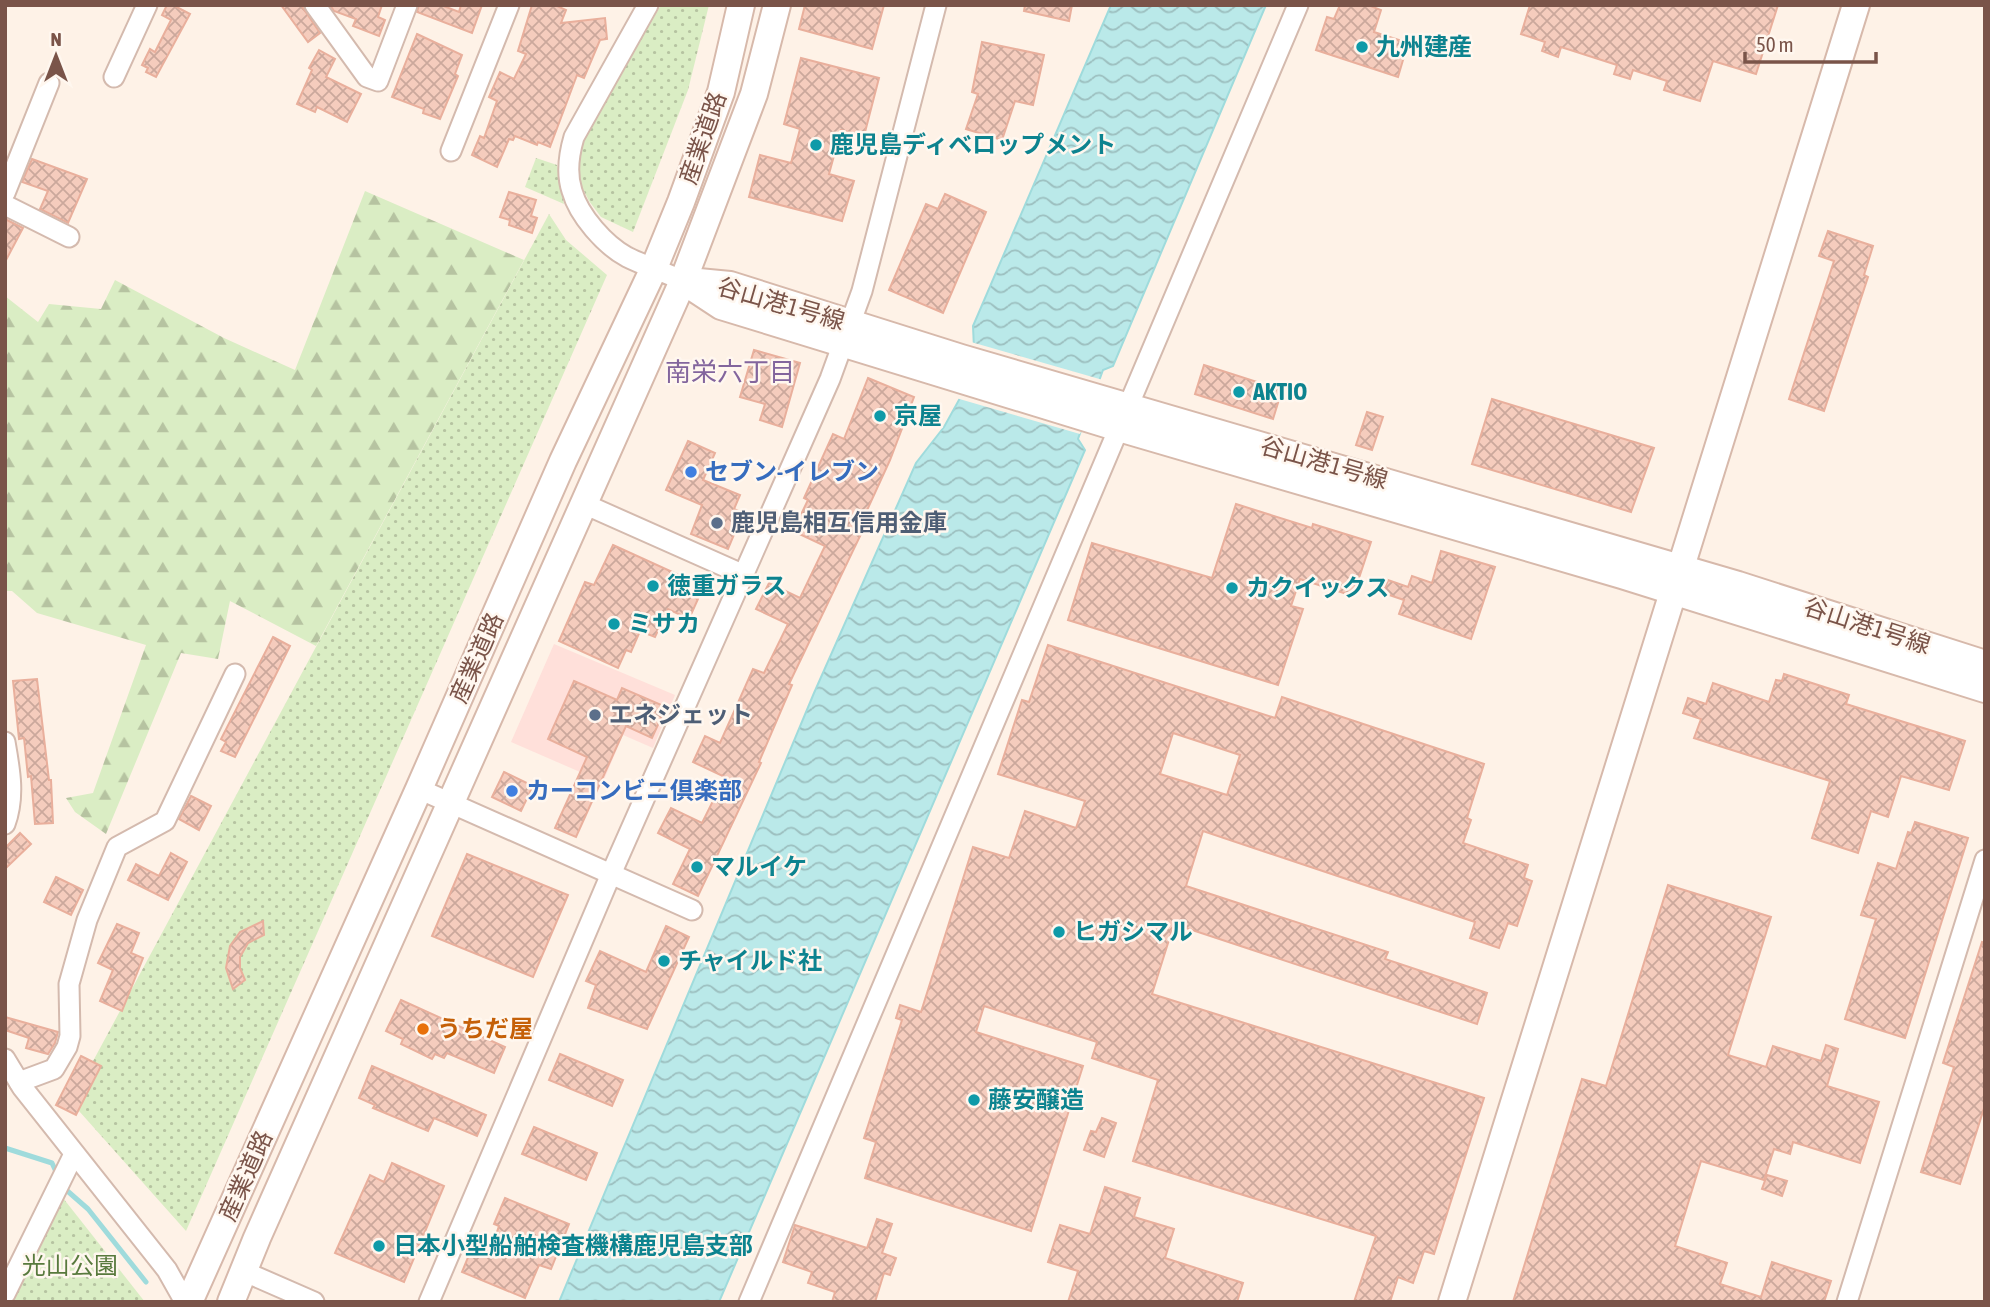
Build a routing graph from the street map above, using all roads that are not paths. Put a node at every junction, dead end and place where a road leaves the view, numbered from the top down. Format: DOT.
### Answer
graph roads {
  1 [pos="146,5"];
  2 [pos="315,5"];
  3 [pos="407,5"];
  4 [pos="509,5"];
  5 [pos="648,5"];
  6 [pos="741,5"];
  7 [pos="777,5"];
  8 [pos="936,5"];
  9 [pos="1297,5"];
  10 [pos="1856,5"];
  11 [pos="114,77"];
  12 [pos="49,83"];
  13 [pos="452,152"];
  14 [pos="5,192"];
  15 [pos="5,205"];
  16 [pos="69,237"];
  17 [pos="653,268"];
  18 [pos="683,281"];
  19 [pos="846,333"];
  20 [pos="1124,417"];
  21 [pos="583,503"];
  22 [pos="744,575"];
  23 [pos="1678,580"];
  24 [pos="1985,664"];
  25 [pos="235,674"];
  26 [pos="1985,689"];
  27 [pos="5,742"];
  28 [pos="419,789"];
  29 [pos="452,803"];
  30 [pos="5,824"];
  31 [pos="1985,860"];
  32 [pos="611,874"];
  33 [pos="692,910"];
  34 [pos="5,1059"];
  35 [pos="19,1082"];
  36 [pos="66,1170"];
  37 [pos="243,1271"];
  38 [pos="5,1294"];
  39 [pos="187,1302"];
  40 [pos="232,1302"];
  41 [pos="314,1302"];
  42 [pos="429,1302"];
  43 [pos="749,1302"];
  44 [pos="1452,1302"];
  45 [pos="1847,1302"];
  1 -- 11 [label="street"];
  2 -- 3 [label="street"];
  4 -- 13 [label="street"];
  5 -- 17 [label="street"];
  6 -- 17 [label="street, 産業道路"];
  7 -- 18 [label="street, 産業道路"];
  8 -- 19 [label="street"];
  9 -- 20 [label="street"];
  10 -- 23 [label="street"];
  12 -- 14 [label="street"];
  15 -- 16 [label="street"];
  17 -- 18 [label="street"];
  17 -- 28 [label="street, 産業道路"];
  18 -- 19 [label="street, 谷山港1号線"];
  18 -- 21 [label="street, 産業道路"];
  19 -- 20 [label="street, 谷山港1号線"];
  19 -- 22 [label="street"];
  20 -- 23 [label="street, 谷山港1号線"];
  20 -- 43 [label="street"];
  21 -- 22 [label="street"];
  21 -- 29 [label="street, 産業道路"];
  22 -- 32 [label="street"];
  23 -- 24 [label="street, 谷山港1号線"];
  23 -- 26 [label="street, 谷山港1号線"];
  23 -- 44 [label="street"];
  25 -- 35 [label="street"];
  27 -- 30 [label="street"];
  28 -- 29 [label="street"];
  28 -- 39 [label="street, 産業道路"];
  29 -- 32 [label="street"];
  29 -- 37 [label="street, 産業道路"];
  31 -- 45 [label="street"];
  32 -- 33 [label="street"];
  32 -- 42 [label="street"];
  34 -- 35 [label="street"];
  35 -- 36 [label="street"];
  36 -- 38 [label="street"];
  36 -- 39 [label="street"];
  37 -- 40 [label="street, 産業道路"];
  37 -- 41 [label="street"];
}
